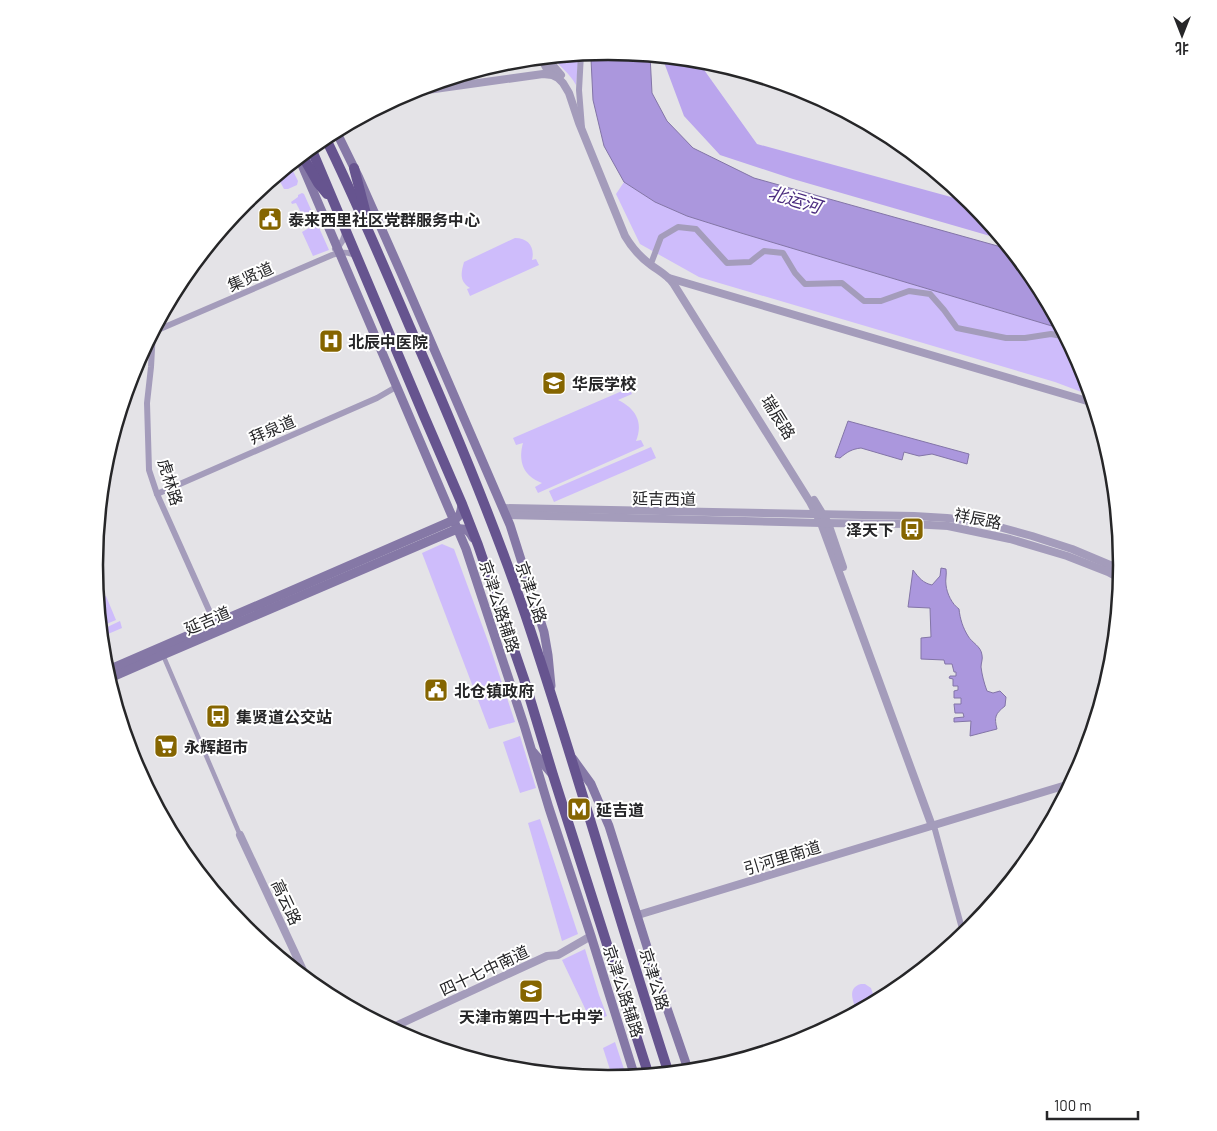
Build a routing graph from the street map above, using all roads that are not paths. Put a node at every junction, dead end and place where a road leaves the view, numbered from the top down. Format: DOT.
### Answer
graph roads {
  1 [pos="581,61"];
  2 [pos="551,63"];
  3 [pos="542,65"];
  4 [pos="494,73"];
  5 [pos="558,75"];
  6 [pos="467,80"];
  7 [pos="582,120"];
  8 [pos="582,131"];
  9 [pos="339,138"];
  10 [pos="329,145"];
  11 [pos="314,155"];
  12 [pos="304,162"];
  13 [pos="303,163"];
  14 [pos="354,168"];
  15 [pos="336,208"];
  16 [pos="345,229"];
  17 [pos="370,234"];
  18 [pos="338,250"];
  19 [pos="358,258"];
  20 [pos="652,261"];
  21 [pos="673,279"];
  22 [pos="163,327"];
  23 [pos="1058,335"];
  24 [pos="152,348"];
  25 [pos="396,387"];
  26 [pos="1086,400"];
  27 [pos="157,494"];
  28 [pos="813,502"];
  29 [pos="462,504"];
  30 [pos="505,512"];
  31 [pos="820,514"];
  32 [pos="842,515"];
  33 [pos="825,523"];
  34 [pos="842,523"];
  35 [pos="456,525"];
  36 [pos="478,545"];
  37 [pos="1114,567"];
  38 [pos="1114,575"];
  39 [pos="217,627"];
  40 [pos="163,655"];
  41 [pos="114,668"];
  42 [pos="116,676"];
  43 [pos="554,706"];
  44 [pos="532,750"];
  45 [pos="570,755"];
  46 [pos="553,775"];
  47 [pos="1063,787"];
  48 [pos="934,826"];
  49 [pos="240,835"];
  50 [pos="638,915"];
  51 [pos="962,927"];
  52 [pos="591,936"];
  53 [pos="302,968"];
  54 [pos="398,1025"];
  55 [pos="686,1065"];
  56 [pos="666,1068"];
  57 [pos="633,1070"];
  58 [pos="647,1070"];
  1 -- 7 [label="street"];
  2 -- 5 [label="street"];
  3 -- 4 [label="street"];
  3 -- 5 [label="street, 瑞辰路"];
  3 -- 6 [label="street"];
  5 -- 7 [label="street, 瑞辰路"];
  5 -- 8 [label="street, 瑞辰路"];
  7 -- 8 [label="street"];
  7 -- 20 [label="street, 瑞辰路"];
  8 -- 21 [label="street, 瑞辰路"];
  9 -- 14 [label="main road, 京津公路辅路"];
  10 -- 17 [label="highway, 京津公路"];
  11 -- 15 [label="highway"];
  12 -- 15 [label="highway"];
  13 -- 18 [label="main road, 京津公路辅路"];
  14 -- 17 [label="highway"];
  14 -- 30 [label="main road, 京津公路辅路"];
  15 -- 16 [label="highway"];
  16 -- 18 [label="street"];
  16 -- 19 [label="highway"];
  17 -- 43 [label="highway, 京津公路"];
  18 -- 19 [label="street"];
  18 -- 22 [label="street, 集贤道"];
  18 -- 25 [label="main road, 京津公路辅路"];
  19 -- 29 [label="highway"];
  20 -- 21 [label="street, 瑞辰路"];
  20 -- 23 [label="street"];
  21 -- 26 [label="street"];
  21 -- 28 [label="street, 瑞辰路"];
  24 -- 27 [label="street, 虎林路"];
  25 -- 27 [label="street, 拜泉道"];
  25 -- 35 [label="main road, 京津公路辅路"];
  27 -- 39 [label="street, 虎林路"];
  28 -- 31 [label="street, 瑞辰路"];
  28 -- 32 [label="street"];
  29 -- 35 [label="main road"];
  29 -- 36 [label="highway"];
  30 -- 31 [label="street, 延吉西道"];
  30 -- 33 [label="street, 延吉西道"];
  30 -- 43 [label="main road, 京津公路辅路"];
  31 -- 32 [label="street, 祥辰路"];
  31 -- 33 [label="street, 瑞辰路"];
  31 -- 34 [label="street"];
  32 -- 37 [label="street, 祥辰路"];
  33 -- 34 [label="street, 祥辰路"];
  33 -- 48 [label="street, 瑞辰路"];
  34 -- 38 [label="street, 祥辰路"];
  35 -- 36 [label="main road"];
  35 -- 39 [label="main road, 延吉道"];
  35 -- 44 [label="main road, 京津公路辅路"];
  36 -- 46 [label="highway"];
  39 -- 40 [label="main road, 延吉道"];
  39 -- 41 [label="main road, 延吉道"];
  40 -- 42 [label="main road, 延吉道"];
  40 -- 49 [label="street"];
  43 -- 45 [label="highway, 京津公路"];
  44 -- 46 [label="main road"];
  44 -- 52 [label="main road, 京津公路辅路"];
  45 -- 50 [label="main road"];
  45 -- 56 [label="highway, 京津公路"];
  46 -- 58 [label="highway"];
  47 -- 48 [label="street, 引河里南道"];
  48 -- 50 [label="street, 引河里南道"];
  48 -- 51 [label="street"];
  49 -- 53 [label="street, 高云路"];
  50 -- 55 [label="main road"];
  52 -- 54 [label="street, 四十七中南道"];
  52 -- 57 [label="main road, 京津公路辅路"];
}
